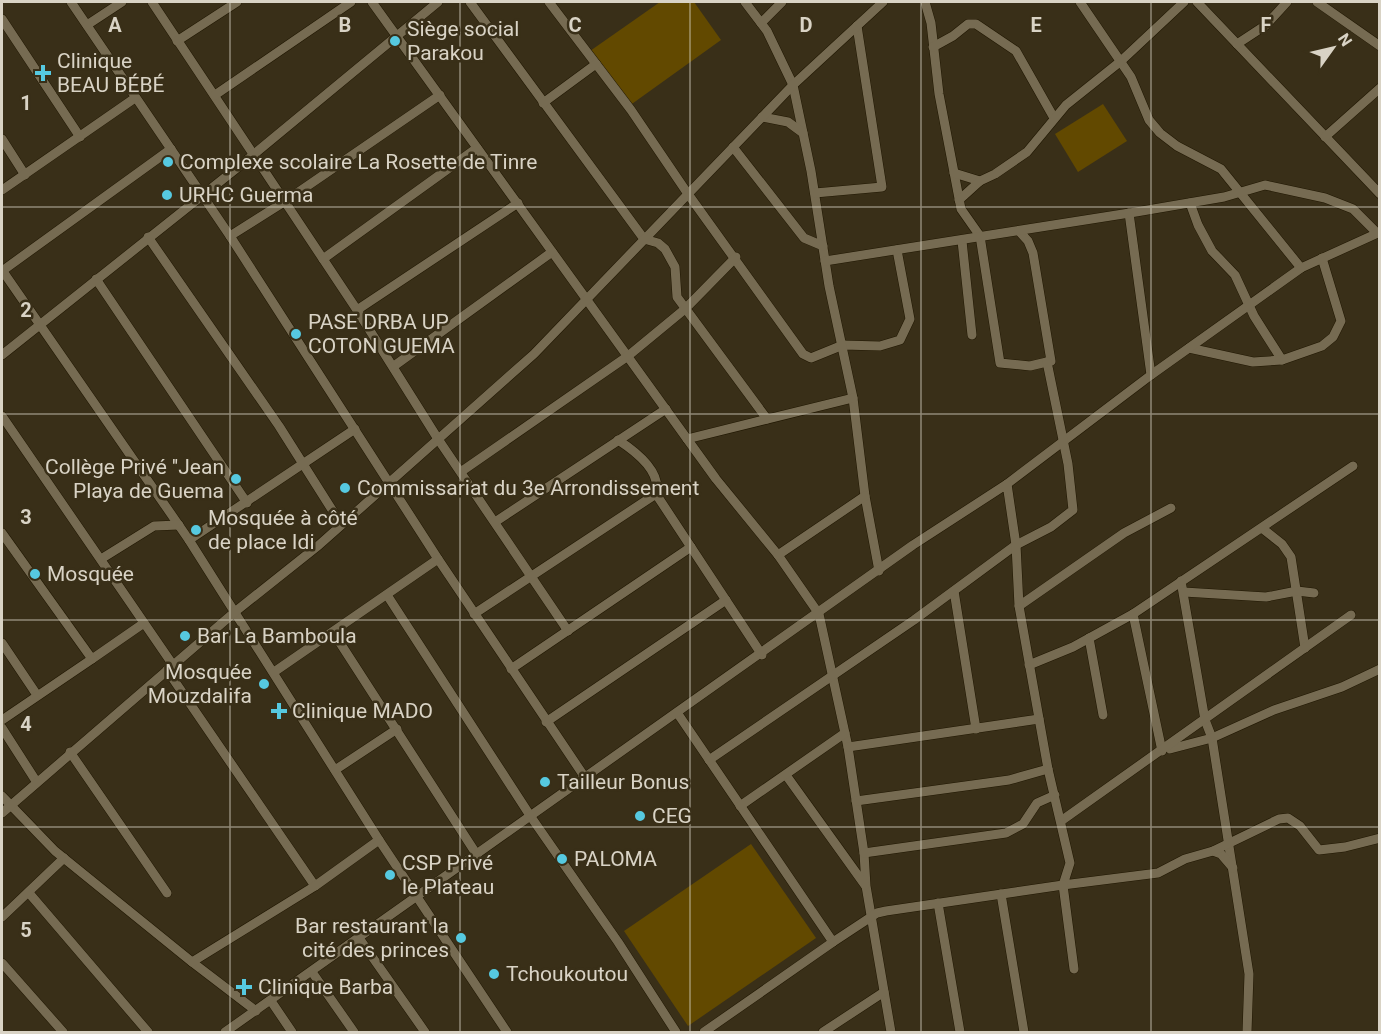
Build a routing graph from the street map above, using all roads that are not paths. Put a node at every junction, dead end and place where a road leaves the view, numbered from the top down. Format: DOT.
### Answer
graph roads {
  1 [pos="71,2"];
  2 [pos="122,2"];
  3 [pos="152,2"];
  4 [pos="237,2"];
  5 [pos="351,2"];
  6 [pos="372,2"];
  7 [pos="438,2"];
  8 [pos="470,2"];
  9 [pos="549,2"];
  10 [pos="745,2"];
  11 [pos="782,2"];
  12 [pos="883,2"];
  13 [pos="925,2"];
  14 [pos="1082,2"];
  15 [pos="1184,2"];
  16 [pos="1197,2"];
  17 [pos="1287,2"];
  18 [pos="1317,2"];
  19 [pos="2,19"];
  20 [pos="761,22"];
  21 [pos="87,25"];
  22 [pos="857,26"];
  23 [pos="396,34"];
  24 [pos="177,41"];
  25 [pos="1237,44"];
  26 [pos="1380,46"];
  27 [pos="933,47"];
  28 [pos="1121,61"];
  29 [pos="596,64"];
  30 [pos="793,85"];
  31 [pos="1380,87"];
  32 [pos="216,95"];
  33 [pos="440,95"];
  34 [pos="135,98"];
  35 [pos="543,103"];
  36 [pos="762,117"];
  37 [pos="1054,118"];
  38 [pos="804,134"];
  39 [pos="80,137"];
  40 [pos="1325,137"];
  41 [pos="2,139"];
  42 [pos="733,147"];
  43 [pos="477,148"];
  44 [pos="171,149"];
  45 [pos="253,154"];
  46 [pos="954,173"];
  47 [pos="25,175"];
  48 [pos="980,180"];
  49 [pos="2,190"];
  50 [pos="815,193"];
  51 [pos="688,194"];
  52 [pos="1239,194"];
  53 [pos="1380,194"];
  54 [pos="201,196"];
  55 [pos="959,201"];
  56 [pos="284,202"];
  57 [pos="518,203"];
  58 [pos="1190,203"];
  59 [pos="1129,213"];
  60 [pos="1019,231"];
  61 [pos="1378,232"];
  62 [pos="230,236"];
  63 [pos="980,236"];
  64 [pos="147,237"];
  65 [pos="644,239"];
  66 [pos="962,241"];
  67 [pos="823,246"];
  68 [pos="897,250"];
  69 [pos="552,252"];
  70 [pos="736,257"];
  71 [pos="1322,258"];
  72 [pos="323,259"];
  73 [pos="825,261"];
  74 [pos="1301,268"];
  75 [pos="2,271"];
  76 [pos="96,279"];
  77 [pos="587,299"];
  78 [pos="1249,304"];
  79 [pos="685,309"];
  80 [pos="357,310"];
  81 [pos="39,325"];
  82 [pos="972,335"];
  83 [pos="843,345"];
  84 [pos="1189,348"];
  85 [pos="2,355"];
  86 [pos="628,356"];
  87 [pos="1281,360"];
  88 [pos="1047,362"];
  89 [pos="394,366"];
  90 [pos="1151,375"];
  91 [pos="853,398"];
  92 [pos="666,409"];
  93 [pos="2,416"];
  94 [pos="767,419"];
  95 [pos="355,429"];
  96 [pos="438,439"];
  97 [pos="687,439"];
  98 [pos="618,440"];
  99 [pos="1063,443"];
  100 [pos="304,465"];
  101 [pos="1353,466"];
  102 [pos="462,471"];
  103 [pos="389,482"];
  104 [pos="1007,484"];
  105 [pos="656,494"];
  106 [pos="865,496"];
  107 [pos="247,503"];
  108 [pos="1171,508"];
  109 [pos="495,522"];
  110 [pos="341,524"];
  111 [pos="179,525"];
  112 [pos="1263,529"];
  113 [pos="2,533"];
  114 [pos="189,540"];
  115 [pos="1016,545"];
  116 [pos="691,547"];
  117 [pos="778,555"];
  118 [pos="101,559"];
  119 [pos="438,559"];
  120 [pos="879,571"];
  121 [pos="532,577"];
  122 [pos="1181,581"];
  123 [pos="954,591"];
  124 [pos="1298,591"];
  125 [pos="1184,592"];
  126 [pos="1314,593"];
  127 [pos="387,595"];
  128 [pos="726,600"];
  129 [pos="1019,606"];
  130 [pos="236,611"];
  131 [pos="474,614"];
  132 [pos="819,614"];
  133 [pos="1133,614"];
  134 [pos="1351,615"];
  135 [pos="144,623"];
  136 [pos="568,631"];
  137 [pos="333,632"];
  138 [pos="1089,638"];
  139 [pos="2,643"];
  140 [pos="1305,648"];
  141 [pos="762,655"];
  142 [pos="92,659"];
  143 [pos="1029,665"];
  144 [pos="170,667"];
  145 [pos="511,669"];
  146 [pos="1380,669"];
  147 [pos="274,672"];
  148 [pos="833,675"];
  149 [pos="38,695"];
  150 [pos="678,714"];
  151 [pos="1103,715"];
  152 [pos="1039,719"];
  153 [pos="2,720"];
  154 [pos="1205,720"];
  155 [pos="546,722"];
  156 [pos="2,728"];
  157 [pos="397,729"];
  158 [pos="976,729"];
  159 [pos="845,733"];
  160 [pos="1212,738"];
  161 [pos="849,747"];
  162 [pos="1162,751"];
  163 [pos="70,752"];
  164 [pos="709,759"];
  165 [pos="1048,769"];
  166 [pos="335,770"];
  167 [pos="786,775"];
  168 [pos="586,779"];
  169 [pos="36,781"];
  170 [pos="1055,795"];
  171 [pos="2,796"];
  172 [pos="856,801"];
  173 [pos="9,806"];
  174 [pos="740,806"];
  175 [pos="2,813"];
  176 [pos="531,817"];
  177 [pos="1062,821"];
  178 [pos="1380,838"];
  179 [pos="380,840"];
  180 [pos="1229,843"];
  181 [pos="1213,851"];
  182 [pos="864,853"];
  183 [pos="477,855"];
  184 [pos="64,858"];
  185 [pos="1233,869"];
  186 [pos="1063,885"];
  187 [pos="315,886"];
  188 [pos="866,886"];
  189 [pos="29,893"];
  190 [pos="167,893"];
  191 [pos="1001,894"];
  192 [pos="417,898"];
  193 [pos="938,903"];
  194 [pos="2,916"];
  195 [pos="871,917"];
  196 [pos="359,938"];
  197 [pos="833,942"];
  198 [pos="192,962"];
  199 [pos="2,963"];
  200 [pos="1074,969"];
  201 [pos="312,972"];
  202 [pos="884,992"];
  203 [pos="271,1001"];
  204 [pos="256,1011"];
  205 [pos="63,1032"];
  206 [pos="148,1032"];
  207 [pos="225,1032"];
  208 [pos="292,1032"];
  209 [pos="354,1032"];
  210 [pos="425,1032"];
  211 [pos="507,1032"];
  212 [pos="676,1032"];
  213 [pos="704,1032"];
  214 [pos="823,1032"];
  215 [pos="891,1032"];
  216 [pos="960,1032"];
  217 [pos="1024,1032"];
  218 [pos="1247,1032"];
  1 -- 21 [label="street"];
  2 -- 21 [label="street"];
  3 -- 24 [label="street"];
  4 -- 24 [label="street"];
  5 -- 32 [label="street"];
  6 -- 23 [label="street"];
  7 -- 23 [label="street"];
  8 -- 35 [label="street"];
  9 -- 29 [label="street"];
  10 -- 20 [label="street"];
  11 -- 20 [label="street"];
  12 -- 22 [label="street"];
  13 -- 27 [label="street"];
  14 -- 28 [label="street"];
  15 -- 28 [label="street"];
  16 -- 25 [label="street"];
  17 -- 25 [label="street"];
  18 -- 26 [label="street"];
  19 -- 39 [label="street"];
  20 -- 30 [label="street"];
  21 -- 34 [label="street"];
  22 -- 30 [label="street"];
  22 -- 50 [label="street"];
  23 -- 33 [label="street"];
  23 -- 45 [label="street"];
  24 -- 32 [label="street"];
  25 -- 40 [label="street"];
  27 -- 37 [label="street"];
  27 -- 46 [label="street"];
  28 -- 37 [label="street"];
  28 -- 52 [label="street"];
  29 -- 35 [label="street"];
  29 -- 51 [label="street"];
  30 -- 36 [label="street"];
  30 -- 38 [label="street"];
  31 -- 40 [label="street"];
  32 -- 45 [label="street"];
  33 -- 43 [label="street"];
  33 -- 56 [label="street"];
  34 -- 39 [label="street"];
  34 -- 44 [label="street"];
  35 -- 65 [label="street"];
  36 -- 38 [label="street"];
  36 -- 42 [label="street"];
  37 -- 48 [label="street"];
  38 -- 50 [label="street"];
  39 -- 47 [label="street"];
  40 -- 53 [label="street"];
  41 -- 47 [label="street"];
  42 -- 51 [label="street"];
  42 -- 67 [label="street"];
  43 -- 57 [label="street"];
  43 -- 72 [label="street"];
  44 -- 54 [label="street"];
  44 -- 75 [label="street"];
  45 -- 54 [label="street"];
  45 -- 56 [label="street"];
  46 -- 48 [label="street"];
  46 -- 55 [label="street"];
  47 -- 49 [label="street"];
  48 -- 55 [label="street"];
  50 -- 67 [label="street"];
  51 -- 65 [label="street"];
  51 -- 70 [label="street"];
  52 -- 58 [label="street"];
  52 -- 61 [label="street"];
  52 -- 74 [label="street"];
  54 -- 62 [label="street"];
  54 -- 64 [label="street"];
  55 -- 63 [label="street"];
  56 -- 62 [label="street"];
  56 -- 72 [label="street"];
  57 -- 69 [label="street"];
  57 -- 80 [label="street"];
  58 -- 59 [label="street"];
  58 -- 78 [label="street"];
  59 -- 60 [label="street"];
  59 -- 90 [label="street"];
  60 -- 63 [label="street"];
  60 -- 88 [label="street"];
  61 -- 71 [label="street"];
  62 -- 95 [label="street"];
  63 -- 66 [label="street"];
  63 -- 88 [label="street"];
  64 -- 76 [label="street"];
  64 -- 100 [label="street"];
  65 -- 77 [label="street"];
  65 -- 79 [label="street"];
  66 -- 68 [label="street"];
  66 -- 82 [label="street"];
  67 -- 73 [label="street"];
  68 -- 73 [label="street"];
  68 -- 83 [label="street"];
  69 -- 77 [label="street"];
  69 -- 89 [label="street"];
  70 -- 79 [label="street"];
  70 -- 83 [label="street"];
  71 -- 74 [label="street"];
  71 -- 87 [label="street"];
  72 -- 80 [label="street"];
  73 -- 83 [label="street"];
  74 -- 78 [label="street"];
  75 -- 81 [label="street"];
  76 -- 81 [label="street"];
  76 -- 107 [label="street"];
  77 -- 86 [label="street"];
  77 -- 96 [label="street"];
  78 -- 84 [label="street"];
  78 -- 87 [label="street"];
  79 -- 86 [label="street"];
  79 -- 94 [label="street"];
  80 -- 89 [label="street"];
  81 -- 85 [label="street"];
  81 -- 111 [label="street"];
  83 -- 91 [label="street"];
  84 -- 87 [label="street"];
  84 -- 90 [label="street"];
  86 -- 92 [label="street"];
  86 -- 102 [label="street"];
  88 -- 99 [label="street"];
  89 -- 96 [label="street"];
  90 -- 99 [label="street"];
  91 -- 94 [label="street"];
  91 -- 106 [label="street"];
  92 -- 97 [label="street"];
  92 -- 98 [label="street"];
  93 -- 118 [label="street"];
  94 -- 97 [label="street"];
  95 -- 100 [label="street"];
  95 -- 103 [label="street"];
  96 -- 102 [label="street"];
  96 -- 103 [label="street"];
  97 -- 117 [label="street"];
  98 -- 105 [label="street"];
  98 -- 109 [label="street"];
  99 -- 104 [label="street"];
  99 -- 115 [label="street"];
  100 -- 107 [label="street"];
  100 -- 110 [label="street"];
  101 -- 112 [label="street"];
  102 -- 109 [label="street"];
  103 -- 110 [label="street"];
  103 -- 119 [label="street"];
  104 -- 115 [label="street"];
  104 -- 120 [label="street"];
  105 -- 116 [label="street"];
  105 -- 121 [label="street"];
  106 -- 117 [label="street"];
  106 -- 120 [label="street"];
  107 -- 114 [label="street"];
  108 -- 129 [label="street"];
  109 -- 121 [label="street"];
  110 -- 130 [label="street"];
  111 -- 114 [label="street"];
  111 -- 118 [label="street"];
  112 -- 122 [label="street"];
  112 -- 124 [label="street"];
  113 -- 142 [label="street"];
  114 -- 130 [label="street"];
  115 -- 123 [label="street"];
  115 -- 129 [label="street"];
  116 -- 128 [label="street"];
  116 -- 136 [label="street"];
  117 -- 132 [label="street"];
  118 -- 135 [label="street"];
  119 -- 127 [label="street"];
  119 -- 131 [label="street"];
  120 -- 132 [label="street"];
  121 -- 131 [label="street"];
  121 -- 136 [label="street"];
  122 -- 125 [label="street"];
  122 -- 133 [label="street"];
  123 -- 148 [label="street"];
  123 -- 158 [label="street"];
  124 -- 125 [label="street"];
  124 -- 126 [label="street"];
  124 -- 140 [label="street"];
  125 -- 154 [label="street"];
  127 -- 137 [label="street"];
  127 -- 176 [label="street"];
  128 -- 141 [label="street"];
  128 -- 155 [label="street"];
  129 -- 143 [label="street"];
  130 -- 144 [label="street"];
  130 -- 147 [label="street"];
  131 -- 145 [label="street"];
  132 -- 141 [label="street"];
  132 -- 148 [label="street"];
  133 -- 138 [label="street"];
  133 -- 162 [label="street"];
  134 -- 140 [label="street"];
  135 -- 142 [label="street"];
  135 -- 144 [label="street"];
  136 -- 145 [label="street"];
  137 -- 147 [label="street"];
  137 -- 157 [label="street"];
  138 -- 143 [label="street"];
  138 -- 151 [label="street"];
  139 -- 149 [label="street"];
  140 -- 154 [label="street"];
  141 -- 150 [label="street"];
  142 -- 149 [label="street"];
  143 -- 152 [label="street"];
  144 -- 163 [label="street"];
  144 -- 187 [label="street"];
  145 -- 155 [label="street"];
  146 -- 160 [label="street"];
  147 -- 166 [label="street"];
  148 -- 159 [label="street"];
  148 -- 164 [label="street"];
  149 -- 153 [label="street"];
  150 -- 164 [label="street"];
  150 -- 168 [label="street"];
  152 -- 158 [label="street"];
  152 -- 165 [label="street"];
  154 -- 160 [label="street"];
  154 -- 162 [label="street"];
  155 -- 168 [label="street"];
  156 -- 169 [label="street"];
  157 -- 166 [label="street"];
  157 -- 183 [label="street"];
  158 -- 161 [label="street"];
  159 -- 161 [label="street"];
  159 -- 167 [label="street"];
  160 -- 162 [label="street"];
  160 -- 180 [label="street"];
  161 -- 172 [label="street"];
  162 -- 177 [label="street"];
  163 -- 169 [label="street"];
  163 -- 190 [label="street"];
  164 -- 174 [label="street"];
  165 -- 170 [label="street"];
  165 -- 172 [label="street"];
  166 -- 179 [label="street"];
  167 -- 174 [label="street"];
  167 -- 188 [label="street"];
  168 -- 176 [label="street"];
  169 -- 173 [label="street"];
  170 -- 177 [label="street"];
  170 -- 182 [label="street"];
  171 -- 173 [label="street"];
  172 -- 182 [label="street"];
  173 -- 175 [label="street"];
  173 -- 184 [label="street"];
  174 -- 197 [label="street"];
  176 -- 183 [label="street"];
  176 -- 212 [label="street"];
  177 -- 186 [label="street"];
  178 -- 180 [label="street"];
  179 -- 187 [label="street"];
  179 -- 192 [label="street"];
  180 -- 181 [label="street"];
  180 -- 185 [label="street"];
  181 -- 185 [label="street"];
  181 -- 186 [label="street"];
  182 -- 188 [label="street"];
  183 -- 192 [label="street"];
  184 -- 189 [label="street"];
  184 -- 198 [label="street"];
  185 -- 218 [label="street"];
  186 -- 191 [label="street"];
  186 -- 200 [label="street"];
  187 -- 198 [label="street"];
  188 -- 195 [label="street"];
  189 -- 194 [label="street"];
  189 -- 206 [label="street"];
  191 -- 193 [label="street"];
  191 -- 217 [label="street"];
  192 -- 196 [label="street"];
  192 -- 211 [label="street"];
  193 -- 195 [label="street"];
  193 -- 216 [label="street"];
  195 -- 197 [label="street"];
  195 -- 202 [label="street"];
  196 -- 201 [label="street"];
  196 -- 210 [label="street"];
  197 -- 213 [label="street"];
  198 -- 204 [label="street"];
  199 -- 205 [label="street"];
  201 -- 203 [label="street"];
  201 -- 209 [label="street"];
  202 -- 214 [label="street"];
  202 -- 215 [label="street"];
  203 -- 204 [label="street"];
  203 -- 208 [label="street"];
  204 -- 207 [label="street"];
}
